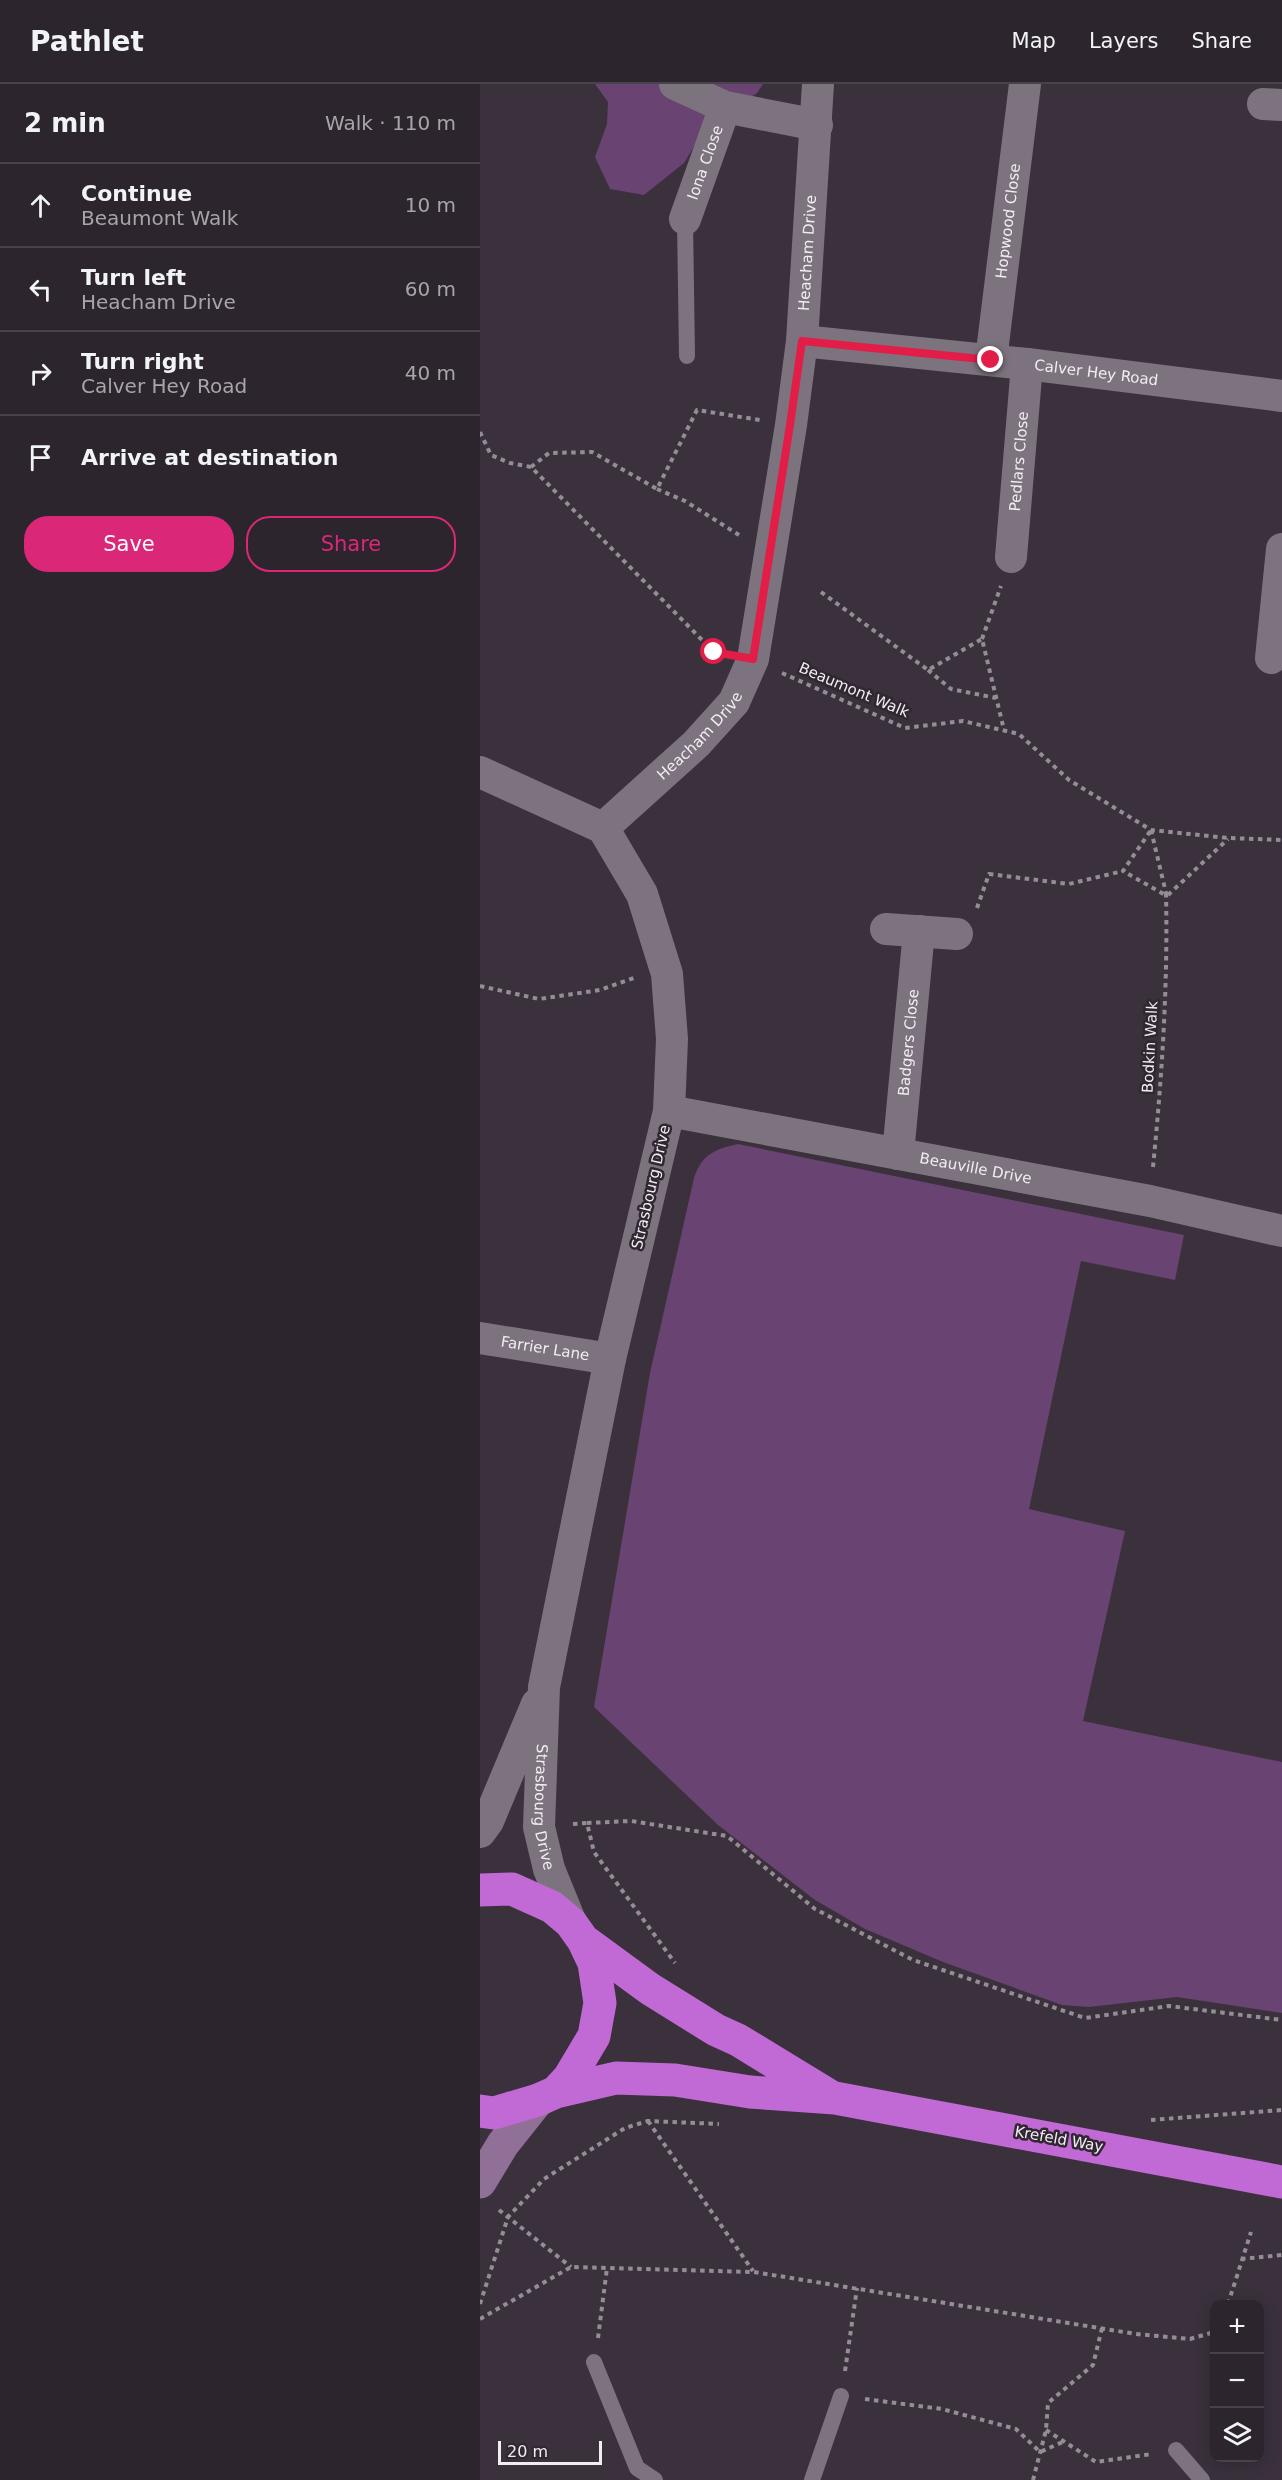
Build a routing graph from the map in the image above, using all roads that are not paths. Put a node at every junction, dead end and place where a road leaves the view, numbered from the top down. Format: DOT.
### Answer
graph roads {
  1 [pos="675,84"];
  2 [pos="818,84"];
  3 [pos="1025,84"];
  4 [pos="725,107"];
  5 [pos="817,125"];
  6 [pos="685,219"];
  7 [pos="802,341"];
  8 [pos="687,356"];
  9 [pos="991,360"];
  10 [pos="1027,364"];
  11 [pos="1282,396"];
  12 [pos="1282,549"];
  13 [pos="1011,557"];
  14 [pos="1271,658"];
  15 [pos="480,772"];
  16 [pos="603,828"];
  17 [pos="886,929"];
  18 [pos="919,931"];
  19 [pos="957,934"];
  20 [pos="669,1111"];
  21 [pos="898,1154"];
  22 [pos="1282,1232"];
  23 [pos="480,1338"];
  24 [pos="610,1359"];
  25 [pos="544,1687"];
  26 [pos="480,1832"];
  27 [pos="480,1890"];
  28 [pos="577,1932"];
  29 [pos="547,2096"];
  30 [pos="835,2098"];
  31 [pos="480,2111"];
  32 [pos="480,2182"];
  33 [pos="1282,2182"];
  34 [pos="594,2362"];
  35 [pos="841,2396"];
  36 [pos="1176,2450"];
  37 [pos="655,2480"];
  38 [pos="812,2480"];
  39 [pos="1202,2480"];
  1 -- 4 [label="street, Iona Close"];
  2 -- 5 [label="street, Heacham Drive"];
  3 -- 9 [label="street, Hopwood Close"];
  4 -- 5 [label="street, Iona Close"];
  4 -- 6 [label="street, Iona Close"];
  5 -- 7 [label="street, Heacham Drive"];
  6 -- 8 [label="lane"];
  7 -- 9 [label="street, Calver Hey Road"];
  7 -- 16 [label="street, Heacham Drive"];
  9 -- 10 [label="street, Calver Hey Road"];
  10 -- 11 [label="street, Calver Hey Road"];
  10 -- 13 [label="street, Pedlars Close"];
  12 -- 14 [label="street"];
  15 -- 16 [label="street"];
  16 -- 20 [label="street, Strasbourg Drive"];
  17 -- 18 [label="street"];
  18 -- 19 [label="street"];
  18 -- 21 [label="street, Badgers Close"];
  20 -- 21 [label="street, Beauville Drive"];
  20 -- 24 [label="street, Strasbourg Drive"];
  21 -- 22 [label="street, Beauville Drive"];
  23 -- 24 [label="street, Farrier Lane"];
  24 -- 25 [label="street, Strasbourg Drive"];
  25 -- 26 [label="street, Strasbourg Drive"];
  25 -- 28 [label="street, Strasbourg Drive"];
  27 -- 28 [label="highway, Krefeld Way"];
  28 -- 29 [label="highway"];
  28 -- 30 [label="highway, Krefeld Way"];
  29 -- 30 [label="highway, Krefeld Way"];
  29 -- 31 [label="highway, Krefeld Way"];
  29 -- 32 [label="street"];
  30 -- 33 [label="highway, Krefeld Way"];
  34 -- 37 [label="lane"];
  35 -- 38 [label="lane"];
  36 -- 39 [label="lane"];
}
